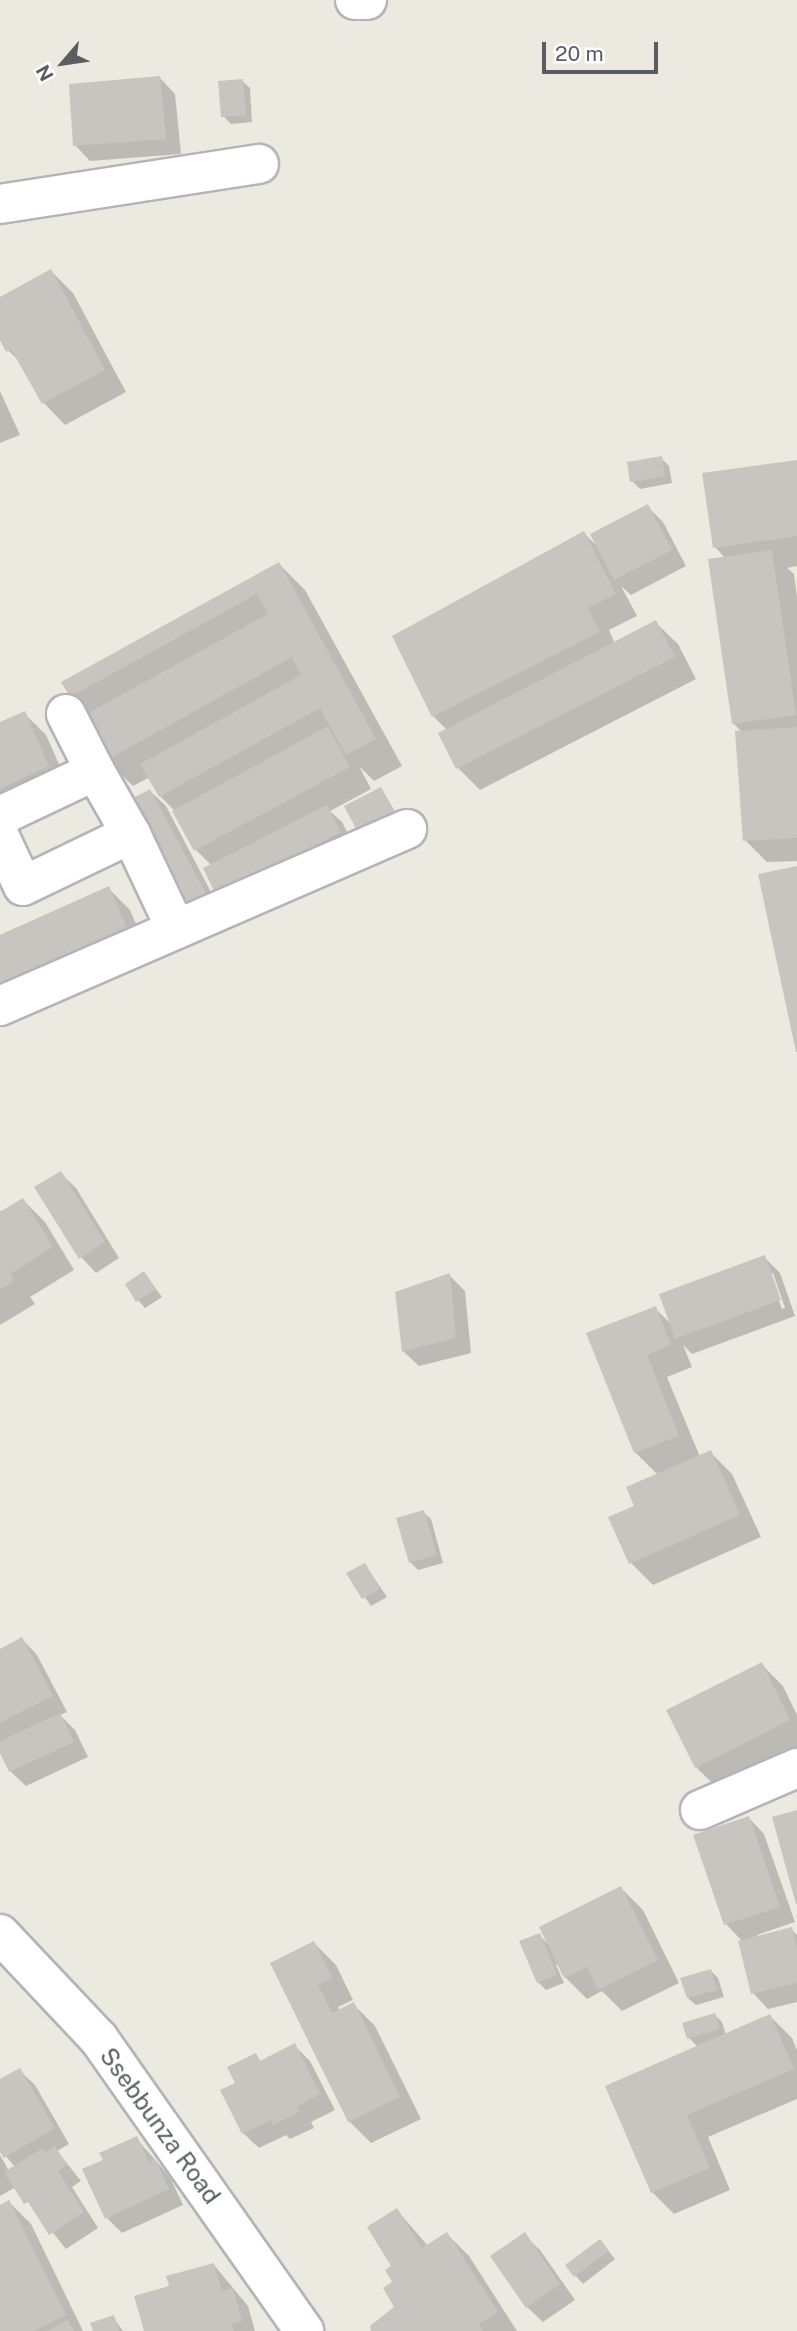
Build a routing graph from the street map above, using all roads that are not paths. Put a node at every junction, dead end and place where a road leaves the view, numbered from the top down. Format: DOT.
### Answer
graph roads {
  1 [pos="355,0"];
  2 [pos="367,0"];
  3 [pos="259,164"];
  4 [pos="0,204"];
  5 [pos="66,714"];
  6 [pos="95,772"];
  7 [pos="0,816"];
  8 [pos="407,829"];
  9 [pos="131,834"];
  10 [pos="0,837"];
  11 [pos="176,929"];
  12 [pos="0,1006"];
  13 [pos="797,1768"];
  14 [pos="700,1810"];
  15 [pos="0,1934"];
  16 [pos="304,2331"];
  1 -- 2 [label="street"];
  3 -- 4 [label="street"];
  5 -- 6 [label="street"];
  6 -- 7 [label="street"];
  6 -- 9 [label="street"];
  8 -- 11 [label="street"];
  9 -- 10 [label="street"];
  9 -- 11 [label="street"];
  11 -- 12 [label="street"];
  13 -- 14 [label="street"];
  15 -- 16 [label="street, Ssebbunza Road"];
}
